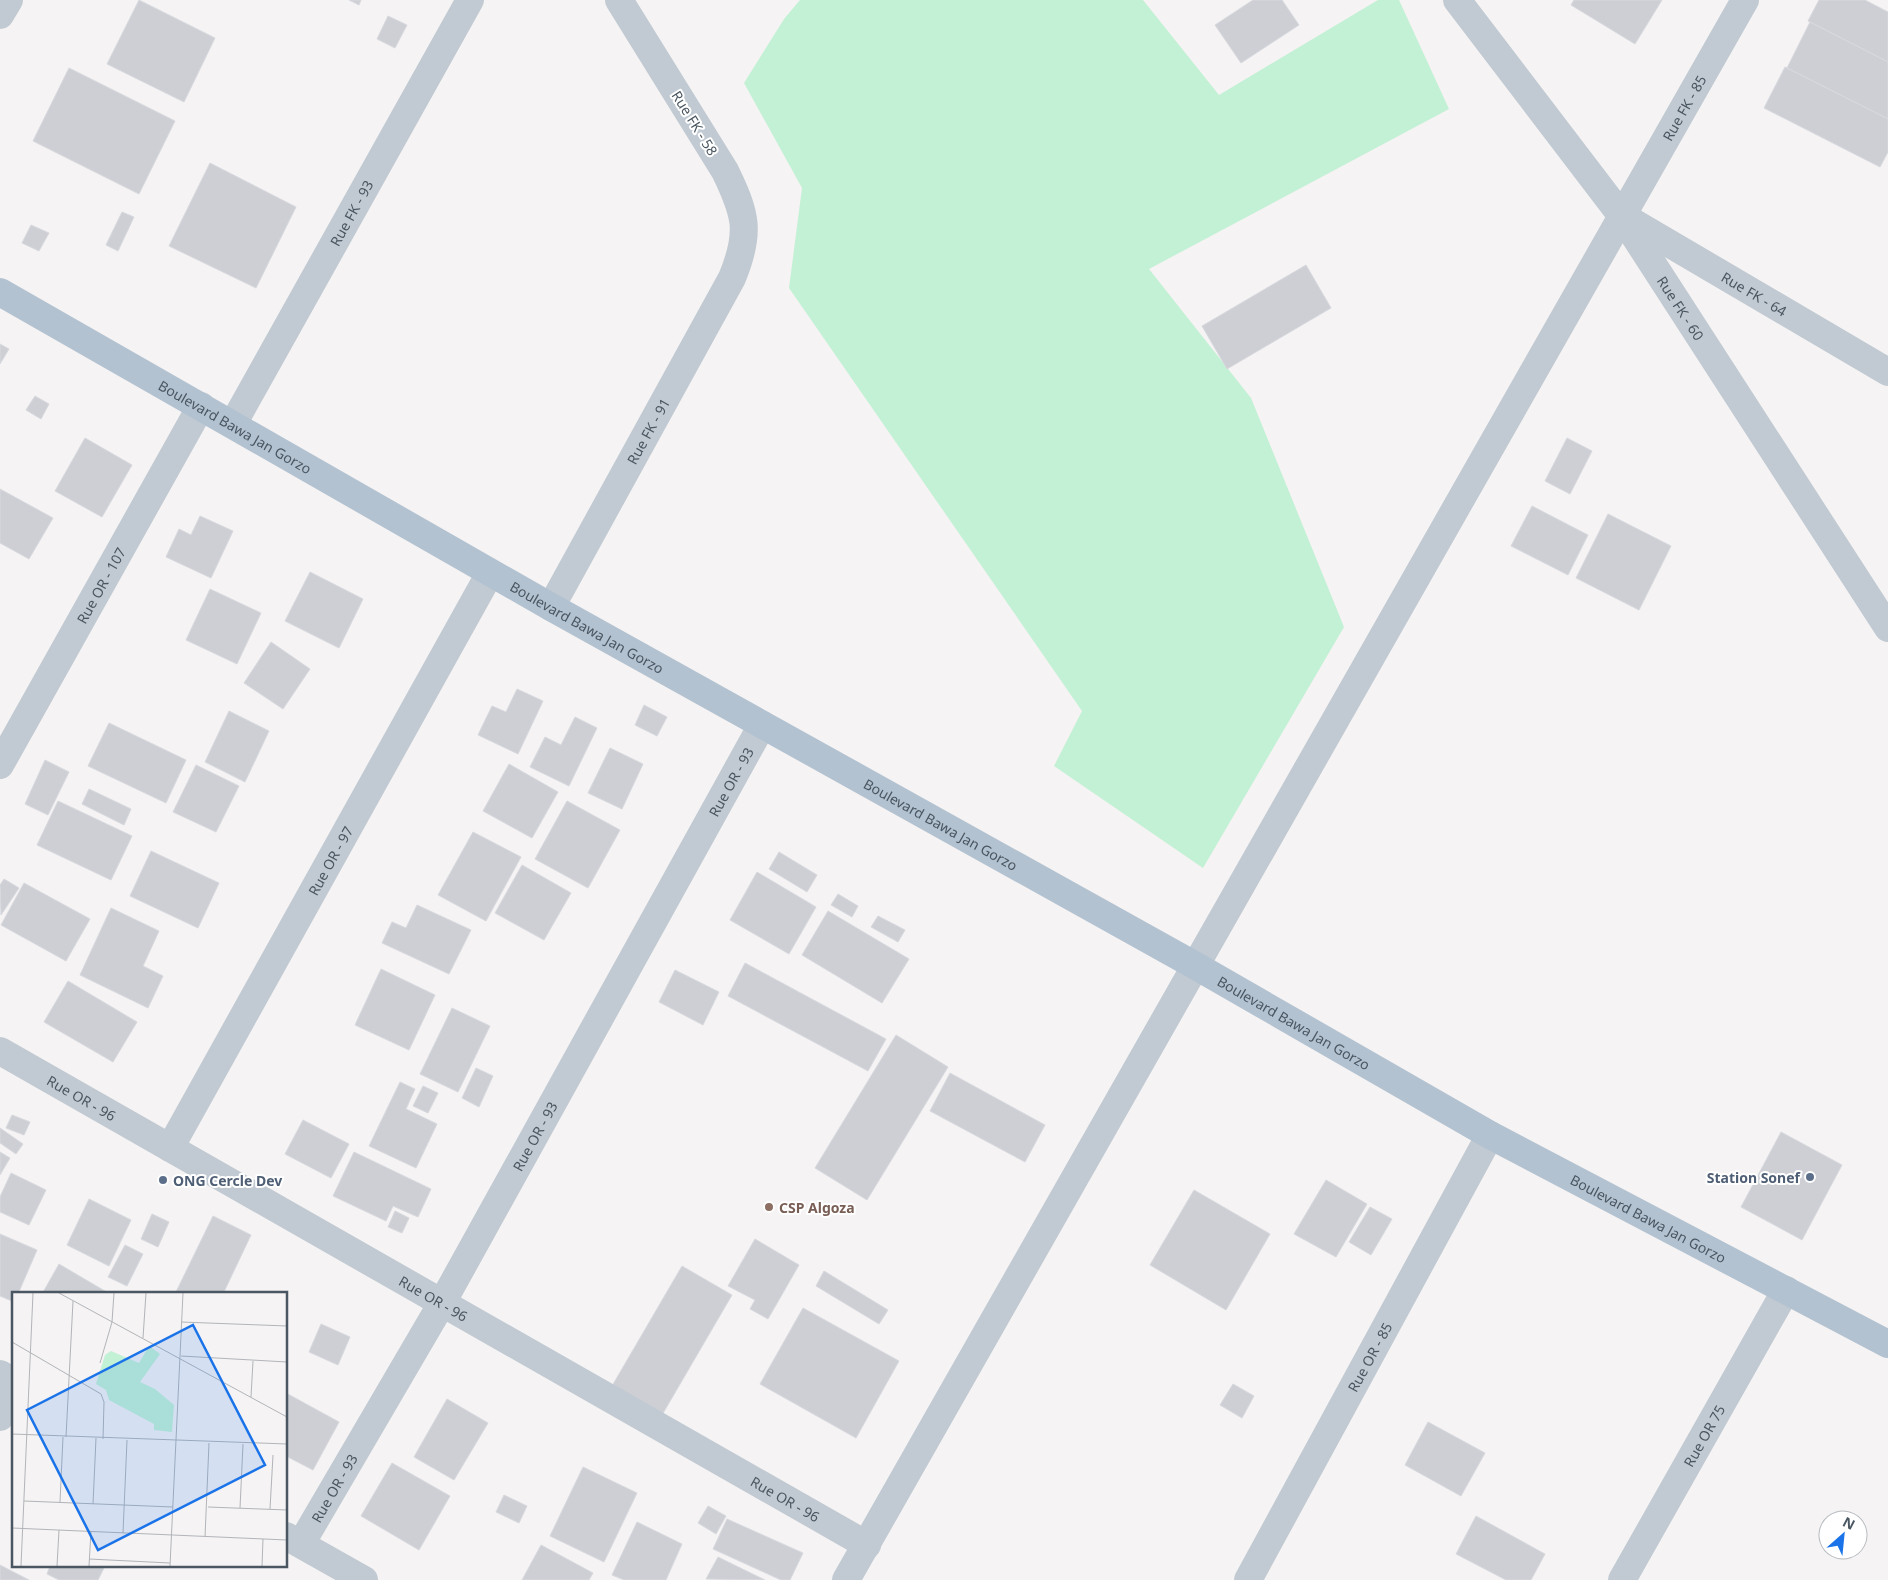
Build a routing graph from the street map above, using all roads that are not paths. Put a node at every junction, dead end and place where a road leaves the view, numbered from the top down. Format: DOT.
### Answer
graph roads {
  1 [pos="9,0"];
  2 [pos="470,0"];
  3 [pos="619,0"];
  4 [pos="1457,0"];
  5 [pos="1745,0"];
  6 [pos="0,15"];
  7 [pos="1621,215"];
  8 [pos="742,254"];
  9 [pos="0,292"];
  10 [pos="1888,372"];
  11 [pos="201,406"];
  12 [pos="233,424"];
  13 [pos="490,572"];
  14 [pos="551,607"];
  15 [pos="1888,628"];
  16 [pos="762,726"];
  17 [pos="0,765"];
  18 [pos="1196,966"];
  19 [pos="0,1051"];
  20 [pos="1490,1135"];
  21 [pos="170,1148"];
  22 [pos="1786,1290"];
  23 [pos="442,1303"];
  24 [pos="1888,1344"];
  25 [pos="0,1374"];
  26 [pos="12,1381"];
  27 [pos="12,1397"];
  28 [pos="0,1417"];
  29 [pos="294,1540"];
  30 [pos="867,1545"];
  31 [pos="364,1580"];
  32 [pos="846,1580"];
  33 [pos="1248,1580"];
  34 [pos="1622,1580"];
  1 -- 6 [label="street"];
  2 -- 12 [label="street, Rue FK - 93"];
  3 -- 8 [label="street, Rue FK - 58"];
  4 -- 7 [label="street, Rue FK - 60"];
  5 -- 7 [label="street, Rue FK - 85"];
  7 -- 10 [label="street, Rue FK - 64"];
  7 -- 15 [label="street, Rue FK - 60"];
  7 -- 18 [label="street, Rue FK - 85"];
  8 -- 14 [label="street, Rue FK - 91"];
  9 -- 11 [label="main road, Boulevard Bawa Jan Gorzo"];
  11 -- 12 [label="main road, Boulevard Bawa Jan Gorzo"];
  11 -- 17 [label="street, Rue OR - 107"];
  12 -- 13 [label="main road, Boulevard Bawa Jan Gorzo"];
  13 -- 14 [label="main road, Boulevard Bawa Jan Gorzo"];
  13 -- 21 [label="street, Rue OR - 97"];
  14 -- 16 [label="main road, Boulevard Bawa Jan Gorzo"];
  16 -- 18 [label="main road, Boulevard Bawa Jan Gorzo"];
  16 -- 23 [label="street, Rue OR - 93"];
  18 -- 20 [label="main road, Boulevard Bawa Jan Gorzo"];
  18 -- 30 [label="street, Rue FK - 85"];
  19 -- 21 [label="street, Rue OR - 96"];
  20 -- 22 [label="main road, Boulevard Bawa Jan Gorzo"];
  20 -- 33 [label="street, Rue OR - 85"];
  21 -- 23 [label="street, Rue OR - 96"];
  22 -- 24 [label="main road, Boulevard Bawa Jan Gorzo"];
  22 -- 34 [label="street, Rue OR 75"];
  23 -- 29 [label="street, Rue OR - 93"];
  23 -- 30 [label="street, Rue OR - 96"];
  25 -- 26 [label="street"];
  27 -- 28 [label="street"];
  29 -- 31 [label="street"];
  30 -- 32 [label="street, Rue FK - 85"];
}
